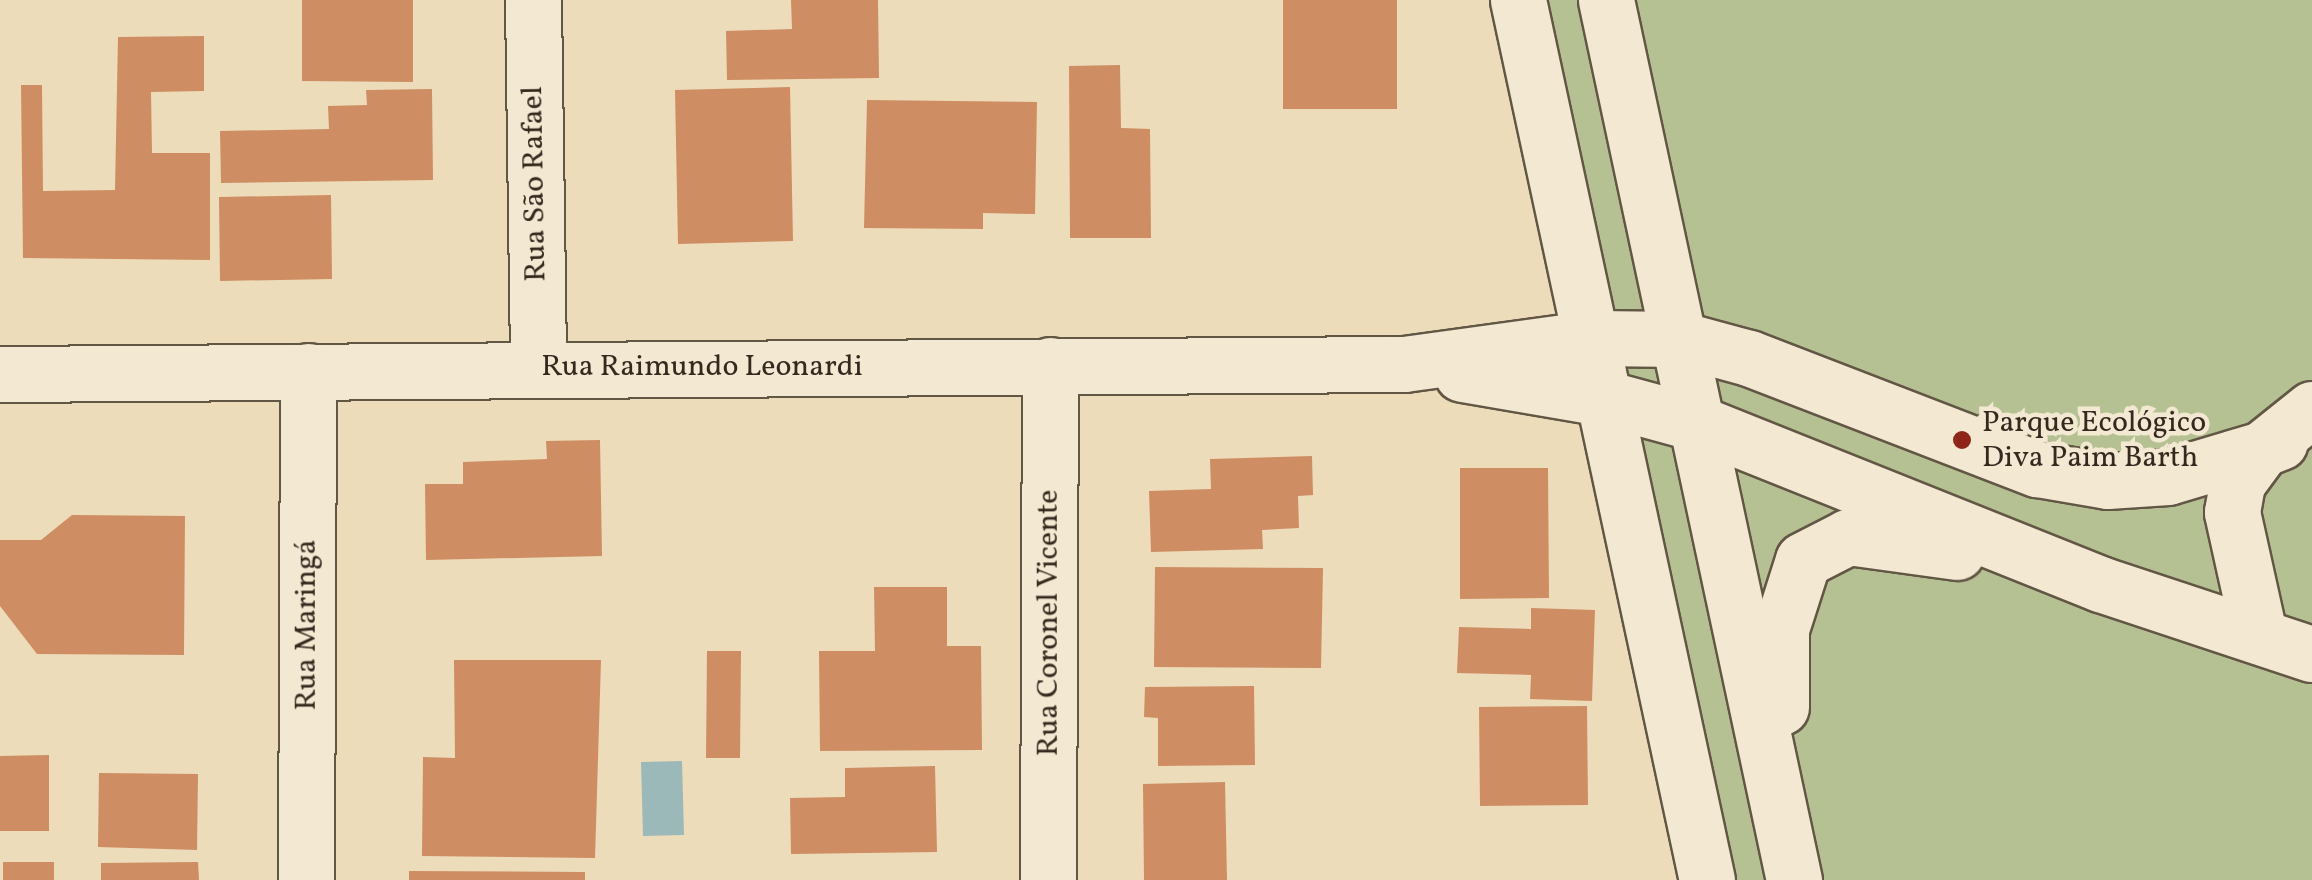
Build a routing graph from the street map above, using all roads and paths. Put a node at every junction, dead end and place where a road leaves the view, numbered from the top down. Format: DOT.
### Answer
graph roads {
  1 [pos="533,0"];
  2 [pos="1518,0"];
  3 [pos="1606,0"];
  4 [pos="1595,338"];
  5 [pos="1679,340"];
  6 [pos="1404,364"];
  7 [pos="1050,365"];
  8 [pos="538,368"];
  9 [pos="308,371"];
  10 [pos="0,374"];
  11 [pos="1608,399"];
  12 [pos="2312,409"];
  13 [pos="1700,424"];
  14 [pos="2312,431"];
  15 [pos="2262,449"];
  16 [pos="2100,584"];
  17 [pos="2259,634"];
  18 [pos="2312,654"];
  19 [pos="1791,862"];
  20 [pos="306,880"];
  21 [pos="1048,880"];
  22 [pos="1706,880"];
  1 -- 8 [label="street, Rua São Rafael"];
  2 -- 4 [label="street"];
  3 -- 5 [label="street"];
  4 -- 5 [label="street, Rua Raimundo Leonardi"];
  4 -- 6 [label="street, Rua Raimundo Leonardi"];
  4 -- 11 [label="street"];
  5 -- 13 [label="street"];
  5 -- 15 [label="street, Rua Raimundo Leonardi"];
  6 -- 7 [label="street, Rua Raimundo Leonardi"];
  6 -- 11 [label="street, Rua Raimundo Leonardi"];
  7 -- 8 [label="street, Rua Raimundo Leonardi"];
  7 -- 21 [label="street, Rua Coronel Vicente"];
  8 -- 9 [label="street, Rua Raimundo Leonardi"];
  9 -- 10 [label="street, Rua Raimundo Leonardi"];
  9 -- 20 [label="street, Rua Maringá"];
  11 -- 13 [label="street, Rua Raimundo Leonardi"];
  11 -- 22 [label="street"];
  12 -- 15 [label="street"];
  13 -- 16 [label="street, Rua Raimundo Leonardi"];
  13 -- 19 [label="street"];
  14 -- 15 [label="street, Rua Raimundo Leonardi"];
  15 -- 17 [label="street"];
  16 -- 17 [label="street"];
  16 -- 19 [label="street"];
  17 -- 18 [label="street"];
}
